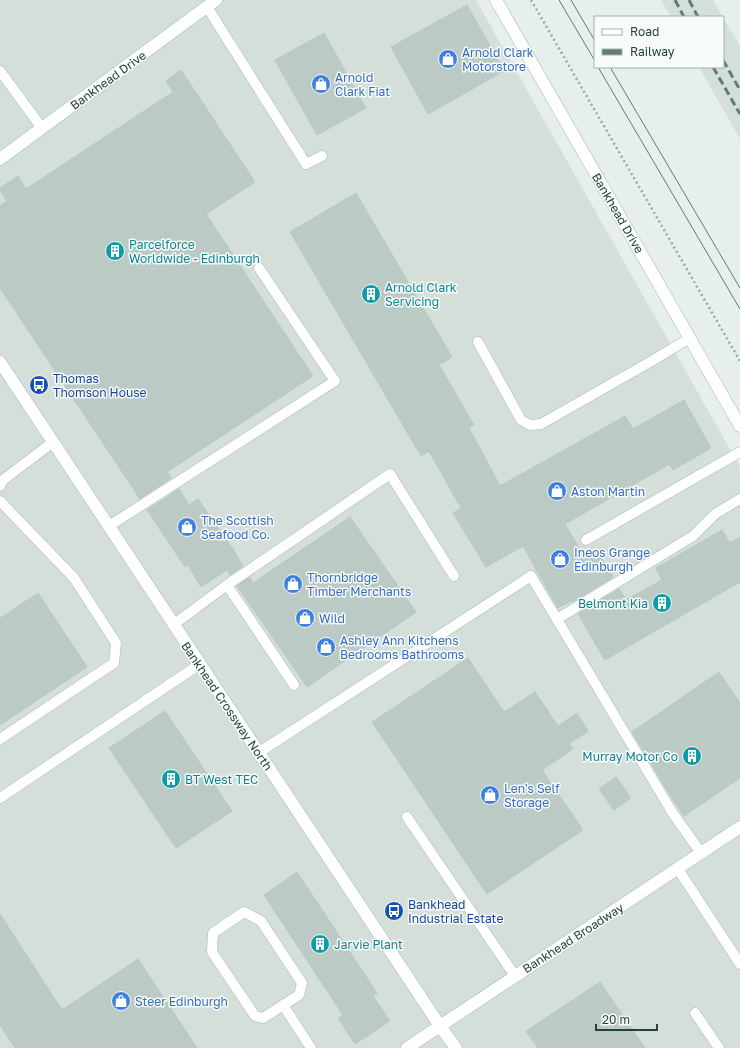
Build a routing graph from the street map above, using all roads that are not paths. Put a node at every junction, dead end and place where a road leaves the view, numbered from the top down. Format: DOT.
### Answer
graph roads {
  1 [pos="496,0"];
  2 [pos="212,3"];
  3 [pos="0,71"];
  4 [pos="42,128"];
  5 [pos="322,156"];
  6 [pos="0,159"];
  7 [pos="259,268"];
  8 [pos="690,338"];
  9 [pos="478,342"];
  10 [pos="0,362"];
  11 [pos="740,426"];
  12 [pos="53,442"];
  13 [pos="740,452"];
  14 [pos="0,486"];
  15 [pos="740,499"];
  16 [pos="0,501"];
  17 [pos="109,526"];
  18 [pos="586,540"];
  19 [pos="454,576"];
  20 [pos="227,585"];
  21 [pos="557,619"];
  22 [pos="173,625"];
  23 [pos="200,664"];
  24 [pos="294,685"];
  25 [pos="0,739"];
  26 [pos="258,753"];
  27 [pos="0,798"];
  28 [pos="407,817"];
  29 [pos="740,828"];
  30 [pos="701,853"];
  31 [pos="678,869"];
  32 [pos="740,964"];
  33 [pos="515,976"];
  34 [pos="283,1005"];
  35 [pos="695,1013"];
  36 [pos="440,1026"];
  37 [pos="311,1048"];
  38 [pos="407,1048"];
  39 [pos="456,1048"];
  40 [pos="719,1048"];
  1 -- 8 [label="street, Bankhead Drive"];
  2 -- 4 [label="street, Bankhead Drive"];
  2 -- 5 [label="lane"];
  3 -- 4 [label="lane"];
  4 -- 6 [label="street, Bankhead Drive"];
  7 -- 17 [label="lane"];
  8 -- 9 [label="lane"];
  8 -- 11 [label="street, Bankhead Drive"];
  10 -- 12 [label="street, Bankhead Crossway North"];
  12 -- 14 [label="lane"];
  12 -- 17 [label="street, Bankhead Crossway North"];
  13 -- 18 [label="lane"];
  15 -- 21 [label="lane"];
  16 -- 25 [label="lane"];
  17 -- 22 [label="street, Bankhead Crossway North"];
  19 -- 20 [label="lane"];
  20 -- 22 [label="lane"];
  20 -- 24 [label="lane"];
  21 -- 26 [label="lane"];
  21 -- 30 [label="lane"];
  22 -- 23 [label="street, Bankhead Crossway North"];
  23 -- 26 [label="street, Bankhead Crossway North"];
  23 -- 27 [label="lane"];
  26 -- 36 [label="street, Bankhead Crossway North"];
  28 -- 33 [label="lane"];
  29 -- 30 [label="street, Bankhead Broadway"];
  30 -- 31 [label="street, Bankhead Broadway"];
  31 -- 32 [label="lane"];
  31 -- 33 [label="street, Bankhead Broadway"];
  33 -- 36 [label="street, Bankhead Broadway"];
  34 -- 34 [label="lane"];
  34 -- 37 [label="lane"];
  35 -- 40 [label="lane"];
  36 -- 38 [label="street, Bankhead Broadway"];
  36 -- 39 [label="street, Bankhead Crossway North"];
}
